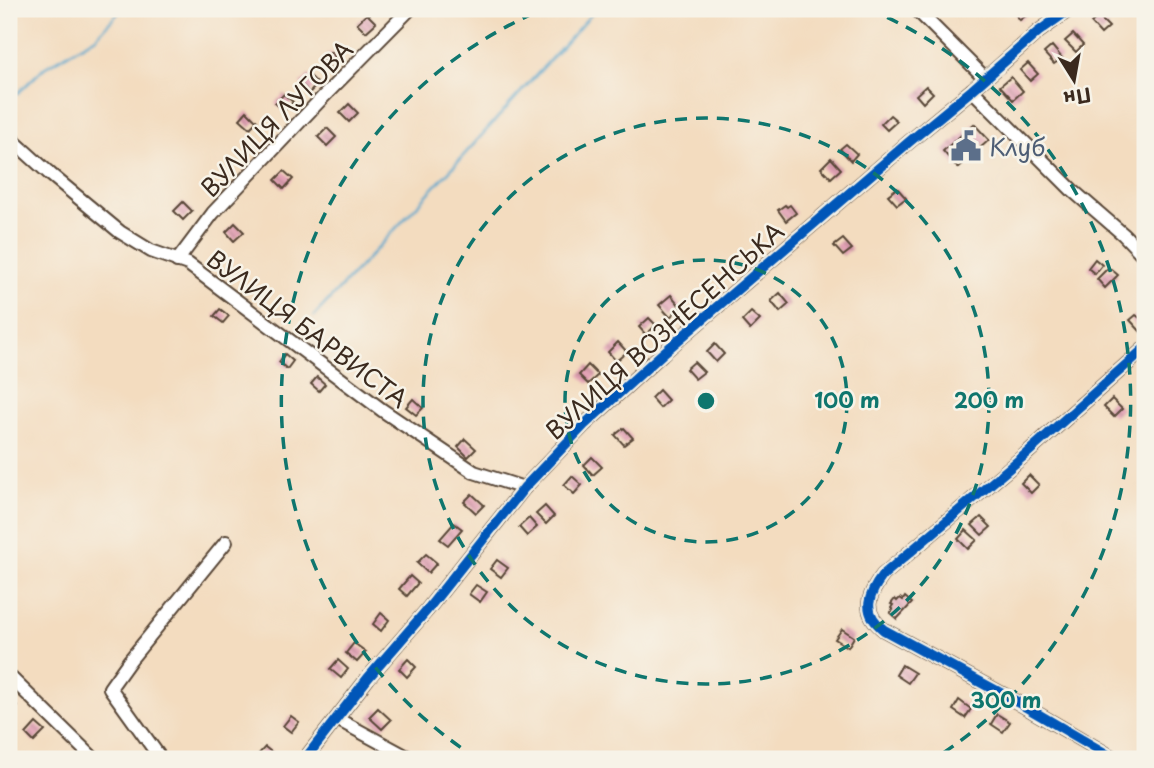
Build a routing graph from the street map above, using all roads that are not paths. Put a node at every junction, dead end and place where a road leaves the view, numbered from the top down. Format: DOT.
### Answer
graph roads {
  1 [pos="410,9"];
  2 [pos="916,9"];
  3 [pos="1070,9"];
  4 [pos="985,79"];
  5 [pos="972,90"];
  6 [pos="9,137"];
  7 [pos="1145,257"];
  8 [pos="177,261"];
  9 [pos="1145,348"];
  10 [pos="524,488"];
  11 [pos="226,542"];
  12 [pos="9,676"];
  13 [pos="337,719"];
  14 [pos="94,759"];
  15 [pos="161,759"];
  16 [pos="305,759"];
  17 [pos="411,759"];
  18 [pos="1115,759"];
  1 -- 8 [label="street, ВУЛИЦЯ ЛУГОВА"];
  2 -- 4 [label="street"];
  3 -- 4 [label="street, ВУЛИЦЯ ВОЗНЕСЕНСЬКА"];
  4 -- 5 [label="street, ВУЛИЦЯ ВОЗНЕСЕНСЬКА"];
  5 -- 7 [label="street"];
  5 -- 10 [label="street, ВУЛИЦЯ ВОЗНЕСЕНСЬКА"];
  6 -- 8 [label="street, ВУЛИЦЯ БАРВИСТА"];
  8 -- 10 [label="street, ВУЛИЦЯ БАРВИСТА"];
  9 -- 18 [label="street"];
  10 -- 13 [label="street, ВУЛИЦЯ ВОЗНЕСЕНСЬКА"];
  11 -- 15 [label="street"];
  12 -- 14 [label="street"];
  13 -- 16 [label="street, ВУЛИЦЯ ВОЗНЕСЕНСЬКА"];
  13 -- 17 [label="street"];
}
